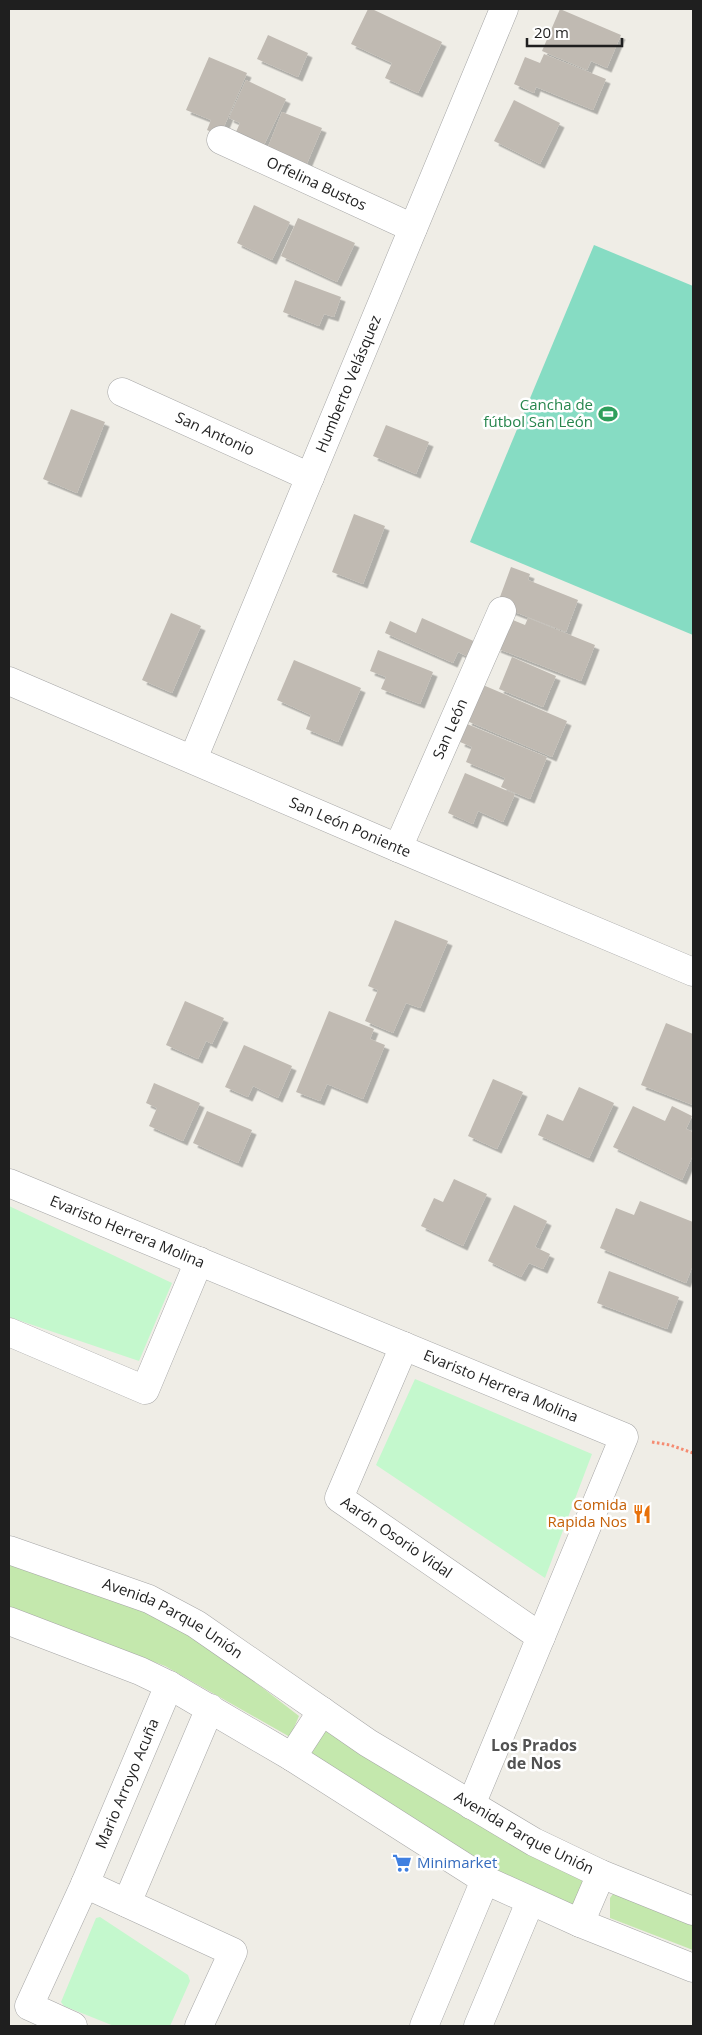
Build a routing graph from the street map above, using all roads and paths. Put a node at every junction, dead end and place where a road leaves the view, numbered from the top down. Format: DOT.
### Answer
graph roads {
  1 [pos="504,9"];
  2 [pos="221,140"];
  3 [pos="413,228"];
  4 [pos="122,392"];
  5 [pos="310,477"];
  6 [pos="502,610"];
  7 [pos="9,681"];
  8 [pos="193,759"];
  9 [pos="398,848"];
  10 [pos="693,972"];
  11 [pos="9,1183"];
  12 [pos="199,1262"];
  13 [pos="9,1332"];
  14 [pos="404,1346"];
  15 [pos="624,1437"];
  16 [pos="693,1453"];
  17 [pos="9,1550"];
  18 [pos="9,1620"];
  19 [pos="541,1637"];
  20 [pos="169,1684"];
  21 [pos="210,1708"];
  22 [pos="322,1710"];
  23 [pos="292,1757"];
  24 [pos="471,1805"];
  25 [pos="601,1874"];
  26 [pos="485,1880"];
  27 [pos="85,1884"];
  28 [pos="530,1902"];
  29 [pos="127,1903"];
  30 [pos="693,1910"];
  31 [pos="580,1923"];
  32 [pos="693,1968"];
  33 [pos="73,2026"];
  34 [pos="199,2026"];
  35 [pos="424,2026"];
  36 [pos="478,2026"];
  1 -- 3 [label="street, Humberto Velásquez"];
  2 -- 3 [label="street, Orfelina Bustos"];
  3 -- 5 [label="street, Humberto Velásquez"];
  4 -- 5 [label="street, San Antonio"];
  5 -- 8 [label="street, Humberto Velásquez"];
  6 -- 9 [label="street, San León"];
  7 -- 8 [label="street, San León Poniente"];
  8 -- 9 [label="street, San León Poniente"];
  9 -- 10 [label="street, San León Poniente"];
  11 -- 12 [label="street, Evaristo Herrera Molina"];
  12 -- 13 [label="street"];
  12 -- 14 [label="street, Evaristo Herrera Molina"];
  14 -- 15 [label="street, Evaristo Herrera Molina"];
  14 -- 19 [label="street, Aarón Osorio Vidal"];
  15 -- 16 [label="path"];
  15 -- 19 [label="street"];
  17 -- 22 [label="street, Avenida Parque Unión"];
  18 -- 20 [label="street"];
  19 -- 24 [label="street"];
  20 -- 21 [label="street"];
  20 -- 27 [label="street, Mario Arroyo Acuña"];
  21 -- 23 [label="street"];
  21 -- 29 [label="street"];
  22 -- 23 [label="street"];
  22 -- 24 [label="street, Avenida Parque Unión"];
  23 -- 26 [label="street"];
  24 -- 25 [label="street, Avenida Parque Unión"];
  25 -- 30 [label="street, Avenida Parque Unión"];
  25 -- 31 [label="street, Avenida Parque Unión"];
  26 -- 28 [label="street"];
  26 -- 35 [label="street"];
  27 -- 29 [label="street"];
  27 -- 33 [label="street, Mario Arroyo Acuña"];
  28 -- 31 [label="street"];
  28 -- 36 [label="street"];
  29 -- 34 [label="street"];
  31 -- 32 [label="street"];
}
